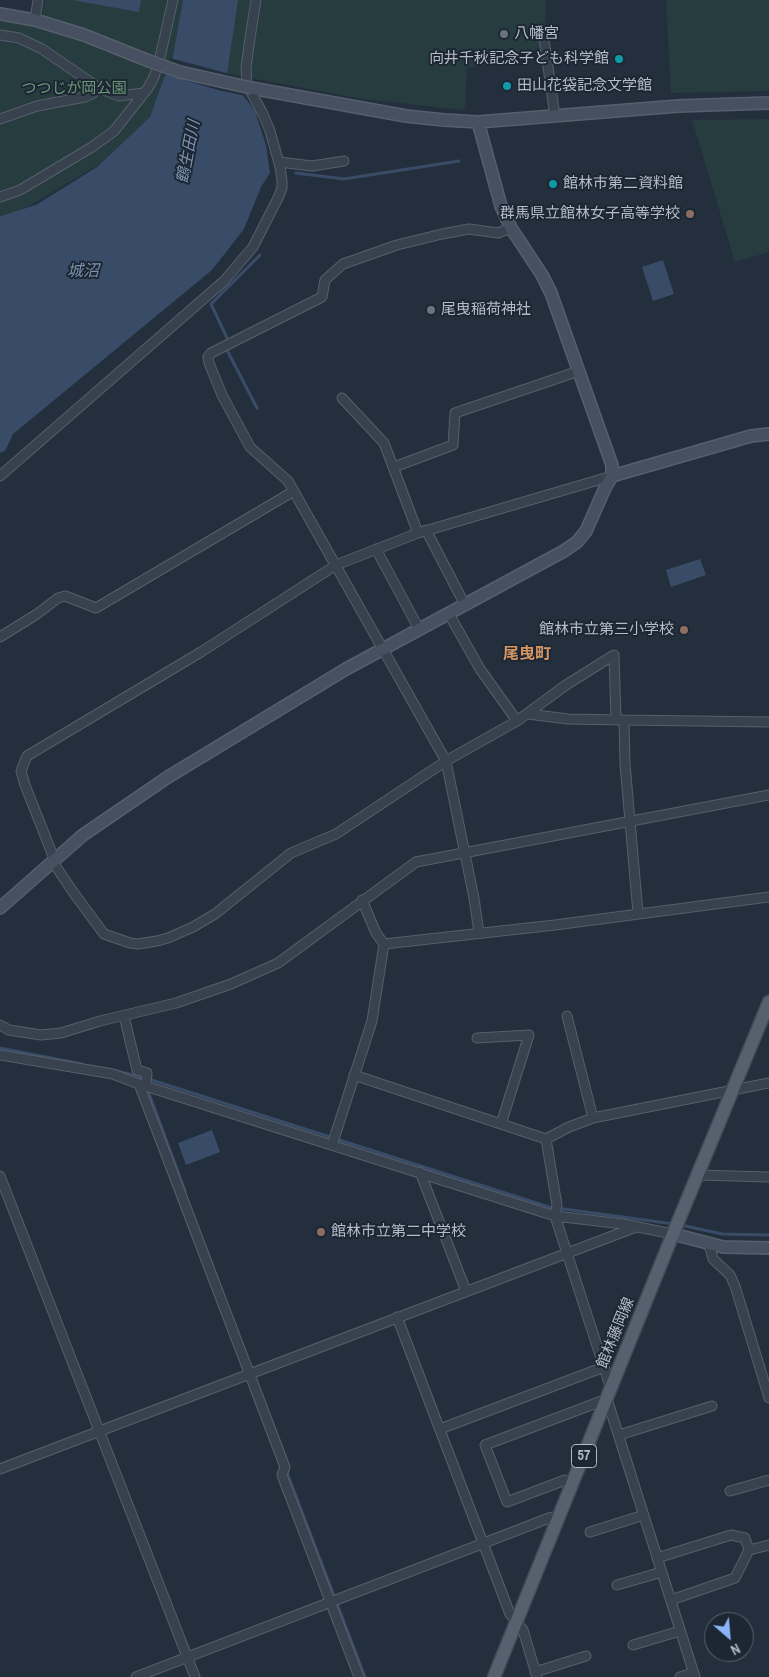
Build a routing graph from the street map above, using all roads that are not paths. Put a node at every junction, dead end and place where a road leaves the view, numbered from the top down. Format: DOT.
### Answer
graph roads {
  1 [pos="38,0"];
  2 [pos="173,0"];
  3 [pos="256,0"];
  4 [pos="0,14"];
  5 [pos="35,20"];
  6 [pos="543,32"];
  7 [pos="0,35"];
  8 [pos="99,88"];
  9 [pos="144,93"];
  10 [pos="769,103"];
  11 [pos="555,116"];
  12 [pos="0,119"];
  13 [pos="478,122"];
  14 [pos="344,161"];
  15 [pos="279,162"];
  16 [pos="0,198"];
  17 [pos="511,228"];
  18 [pos="579,371"];
  19 [pos="342,398"];
  20 [pos="769,434"];
  21 [pos="394,468"];
  22 [pos="0,476"];
  23 [pos="612,476"];
  24 [pos="294,491"];
  25 [pos="422,532"];
  26 [pos="376,549"];
  27 [pos="336,565"];
  28 [pos="465,605"];
  29 [pos="449,614"];
  30 [pos="419,630"];
  31 [pos="0,637"];
  32 [pos="383,649"];
  33 [pos="528,714"];
  34 [pos="620,720"];
  35 [pos="517,722"];
  36 [pos="769,722"];
  37 [pos="446,760"];
  38 [pos="769,795"];
  39 [pos="630,821"];
  40 [pos="464,852"];
  41 [pos="53,862"];
  42 [pos="769,897"];
  43 [pos="362,900"];
  44 [pos="0,908"];
  45 [pos="638,913"];
  46 [pos="479,933"];
  47 [pos="384,944"];
  48 [pos="769,1002"];
  49 [pos="124,1016"];
  50 [pos="567,1016"];
  51 [pos="0,1025"];
  52 [pos="478,1038"];
  53 [pos="0,1055"];
  54 [pos="354,1075"];
  55 [pos="769,1083"];
  56 [pos="143,1085"];
  57 [pos="732,1090"];
  58 [pos="592,1118"];
  59 [pos="501,1124"];
  60 [pos="546,1139"];
  61 [pos="332,1145"];
  62 [pos="420,1172"];
  63 [pos="697,1175"];
  64 [pos="0,1176"];
  65 [pos="769,1177"];
  66 [pos="555,1216"];
  67 [pos="637,1227"];
  68 [pos="673,1234"];
  69 [pos="709,1244"];
  70 [pos="769,1248"];
  71 [pos="567,1254"];
  72 [pos="466,1291"];
  73 [pos="397,1317"];
  74 [pos="604,1367"];
  75 [pos="250,1375"];
  76 [pos="609,1394"];
  77 [pos="769,1398"];
  78 [pos="712,1406"];
  79 [pos="440,1429"];
  80 [pos="100,1431"];
  81 [pos="619,1435"];
  82 [pos="0,1469"];
  83 [pos="769,1480"];
  84 [pos="573,1482"];
  85 [pos="730,1491"];
  86 [pos="644,1515"];
  87 [pos="560,1516"];
  88 [pos="590,1532"];
  89 [pos="483,1543"];
  90 [pos="769,1545"];
  91 [pos="749,1550"];
  92 [pos="657,1558"];
  93 [pos="662,1572"];
  94 [pos="617,1585"];
  95 [pos="670,1600"];
  96 [pos="330,1602"];
  97 [pos="517,1622"];
  98 [pos="680,1631"];
  99 [pos="633,1644"];
  100 [pos="586,1656"];
  101 [pos="188,1658"];
  102 [pos="536,1675"];
  103 [pos="694,1675"];
  104 [pos="136,1677"];
  105 [pos="195,1677"];
  106 [pos="359,1677"];
  107 [pos="494,1677"];
  108 [pos="680,1677"];
  1 -- 5 [label="street"];
  2 -- 9 [label="street"];
  3 -- 15 [label="street"];
  4 -- 5 [label="street"];
  5 -- 13 [label="street, bridge"];
  6 -- 11 [label="street"];
  7 -- 8 [label="street"];
  8 -- 9 [label="street"];
  8 -- 12 [label="street"];
  9 -- 16 [label="street"];
  10 -- 11 [label="street"];
  11 -- 13 [label="street"];
  13 -- 17 [label="street"];
  14 -- 15 [label="street"];
  15 -- 22 [label="street"];
  17 -- 18 [label="street"];
  17 -- 24 [label="street"];
  18 -- 21 [label="street"];
  18 -- 23 [label="street"];
  19 -- 21 [label="street"];
  20 -- 23 [label="street"];
  21 -- 25 [label="street"];
  23 -- 25 [label="street"];
  23 -- 28 [label="street"];
  24 -- 27 [label="street"];
  24 -- 31 [label="street"];
  25 -- 26 [label="street"];
  25 -- 28 [label="street"];
  26 -- 27 [label="street"];
  26 -- 30 [label="street"];
  27 -- 32 [label="street"];
  27 -- 41 [label="street"];
  28 -- 29 [label="street"];
  29 -- 30 [label="street"];
  29 -- 35 [label="street"];
  30 -- 32 [label="street"];
  32 -- 37 [label="street"];
  32 -- 41 [label="street"];
  33 -- 34 [label="street"];
  33 -- 34 [label="street"];
  33 -- 35 [label="street"];
  34 -- 36 [label="street"];
  34 -- 39 [label="street"];
  35 -- 37 [label="street"];
  37 -- 40 [label="street"];
  37 -- 41 [label="street"];
  38 -- 39 [label="street"];
  39 -- 40 [label="street"];
  39 -- 45 [label="street"];
  40 -- 43 [label="street"];
  40 -- 46 [label="street"];
  41 -- 44 [label="street"];
  42 -- 45 [label="street"];
  43 -- 47 [label="street"];
  43 -- 49 [label="street"];
  45 -- 46 [label="street"];
  46 -- 47 [label="street"];
  47 -- 54 [label="street"];
  48 -- 57 [label="main road, 館林藤岡線 / 57"];
  49 -- 51 [label="street"];
  49 -- 56 [label="street"];
  50 -- 58 [label="street"];
  52 -- 59 [label="street"];
  53 -- 56 [label="street"];
  54 -- 59 [label="street"];
  54 -- 61 [label="street"];
  55 -- 57 [label="street"];
  56 -- 61 [label="street"];
  56 -- 75 [label="street"];
  57 -- 58 [label="street"];
  57 -- 63 [label="main road, 館林藤岡線 / 57"];
  58 -- 60 [label="street"];
  59 -- 60 [label="street"];
  60 -- 66 [label="street"];
  61 -- 62 [label="street"];
  62 -- 66 [label="street"];
  62 -- 72 [label="street"];
  63 -- 65 [label="street"];
  63 -- 68 [label="main road, 館林藤岡線 / 57"];
  64 -- 80 [label="street"];
  66 -- 67 [label="street"];
  66 -- 71 [label="street"];
  67 -- 68 [label="street"];
  67 -- 71 [label="street"];
  68 -- 69 [label="street"];
  68 -- 76 [label="main road, 館林藤岡線 / 57"];
  69 -- 70 [label="street"];
  69 -- 77 [label="street"];
  71 -- 72 [label="street"];
  71 -- 74 [label="street"];
  72 -- 73 [label="street"];
  73 -- 75 [label="street"];
  73 -- 79 [label="street"];
  74 -- 76 [label="street"];
  74 -- 79 [label="street"];
  75 -- 80 [label="street"];
  75 -- 96 [label="street"];
  76 -- 81 [label="street"];
  76 -- 84 [label="main road, 館林藤岡線 / 57"];
  76 -- 84 [label="street"];
  78 -- 81 [label="street"];
  79 -- 89 [label="street"];
  80 -- 82 [label="street"];
  80 -- 101 [label="street"];
  81 -- 86 [label="street"];
  83 -- 85 [label="street"];
  84 -- 87 [label="main road, 館林藤岡線 / 57"];
  86 -- 88 [label="street"];
  86 -- 92 [label="street"];
  87 -- 89 [label="street"];
  87 -- 97 [label="main road, 館林藤岡線 / 57"];
  89 -- 96 [label="street"];
  89 -- 97 [label="street"];
  90 -- 91 [label="street"];
  91 -- 92 [label="street"];
  91 -- 95 [label="street"];
  92 -- 93 [label="street"];
  93 -- 94 [label="street"];
  93 -- 95 [label="street"];
  95 -- 98 [label="street"];
  96 -- 101 [label="street"];
  96 -- 106 [label="street"];
  97 -- 102 [label="street"];
  97 -- 107 [label="main road, 館林藤岡線 / 57"];
  98 -- 99 [label="street"];
  98 -- 103 [label="street"];
  100 -- 102 [label="street"];
  101 -- 104 [label="street"];
  101 -- 105 [label="street"];
  103 -- 108 [label="street"];
}
